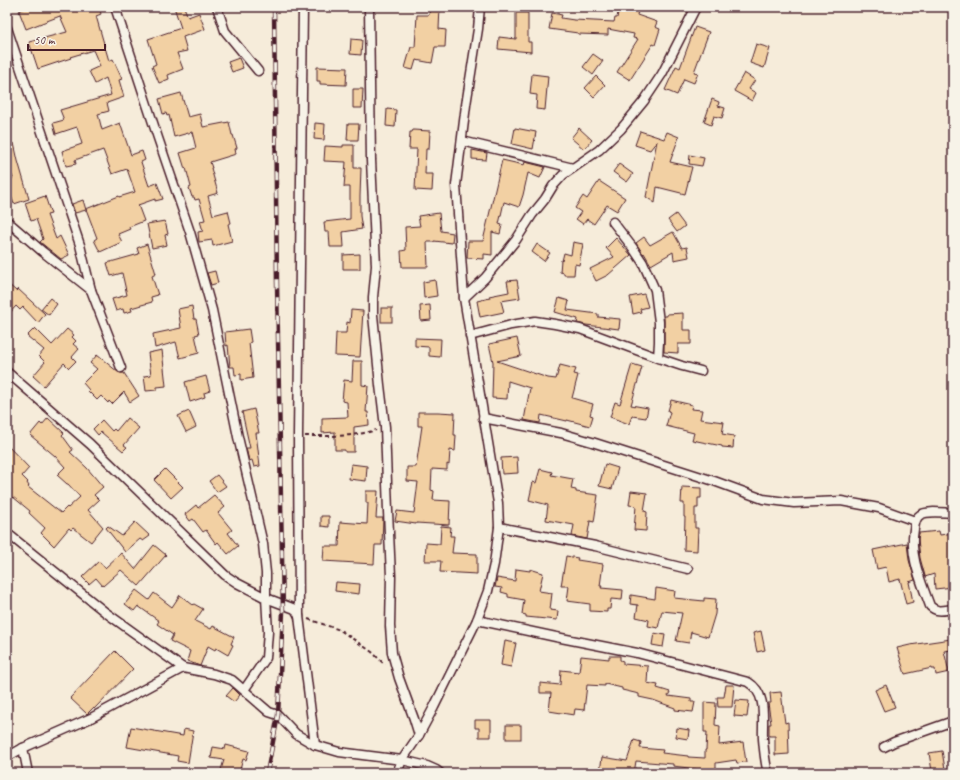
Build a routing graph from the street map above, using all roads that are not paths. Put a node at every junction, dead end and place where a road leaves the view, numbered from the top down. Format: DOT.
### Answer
graph roads {
  1 [pos="115,7"];
  2 [pos="217,7"];
  3 [pos="303,7"];
  4 [pos="369,7"];
  5 [pos="480,7"];
  6 [pos="696,7"];
  7 [pos="7,28"];
  8 [pos="258,71"];
  9 [pos="462,141"];
  10 [pos="573,168"];
  11 [pos="7,222"];
  12 [pos="613,222"];
  13 [pos="91,290"];
  14 [pos="464,298"];
  15 [pos="470,336"];
  16 [pos="658,358"];
  17 [pos="121,368"];
  18 [pos="701,371"];
  19 [pos="7,372"];
  20 [pos="483,418"];
  21 [pos="953,513"];
  22 [pos="915,521"];
  23 [pos="499,527"];
  24 [pos="7,533"];
  25 [pos="688,569"];
  26 [pos="266,598"];
  27 [pos="953,609"];
  28 [pos="299,616"];
  29 [pos="477,620"];
  30 [pos="183,668"];
  31 [pos="244,690"];
  32 [pos="953,721"];
  33 [pos="419,735"];
  34 [pos="315,745"];
  35 [pos="884,747"];
  36 [pos="23,748"];
  37 [pos="7,757"];
  38 [pos="402,760"];
  39 [pos="28,773"];
  40 [pos="397,773"];
  41 [pos="440,773"];
  42 [pos="768,773"];
  1 -- 26 [label="street"];
  2 -- 8 [label="street"];
  3 -- 28 [label="street"];
  4 -- 33 [label="street"];
  5 -- 9 [label="street"];
  6 -- 10 [label="street"];
  7 -- 13 [label="street"];
  9 -- 10 [label="street"];
  9 -- 14 [label="street"];
  10 -- 14 [label="street"];
  11 -- 13 [label="street"];
  12 -- 16 [label="street"];
  13 -- 17 [label="street"];
  14 -- 15 [label="street"];
  15 -- 16 [label="street"];
  15 -- 20 [label="street"];
  16 -- 18 [label="street"];
  19 -- 26 [label="street"];
  20 -- 22 [label="street"];
  20 -- 23 [label="street"];
  21 -- 22 [label="street"];
  22 -- 27 [label="street"];
  23 -- 25 [label="street"];
  23 -- 29 [label="street"];
  24 -- 30 [label="street"];
  26 -- 28 [label="street"];
  26 -- 31 [label="street"];
  28 -- 34 [label="street"];
  29 -- 33 [label="street"];
  29 -- 42 [label="street"];
  30 -- 31 [label="street"];
  30 -- 36 [label="street"];
  31 -- 34 [label="street"];
  32 -- 35 [label="street"];
  33 -- 38 [label="street"];
  34 -- 38 [label="street"];
  36 -- 37 [label="street"];
  36 -- 39 [label="street"];
  38 -- 40 [label="street"];
  38 -- 41 [label="street"];
}
